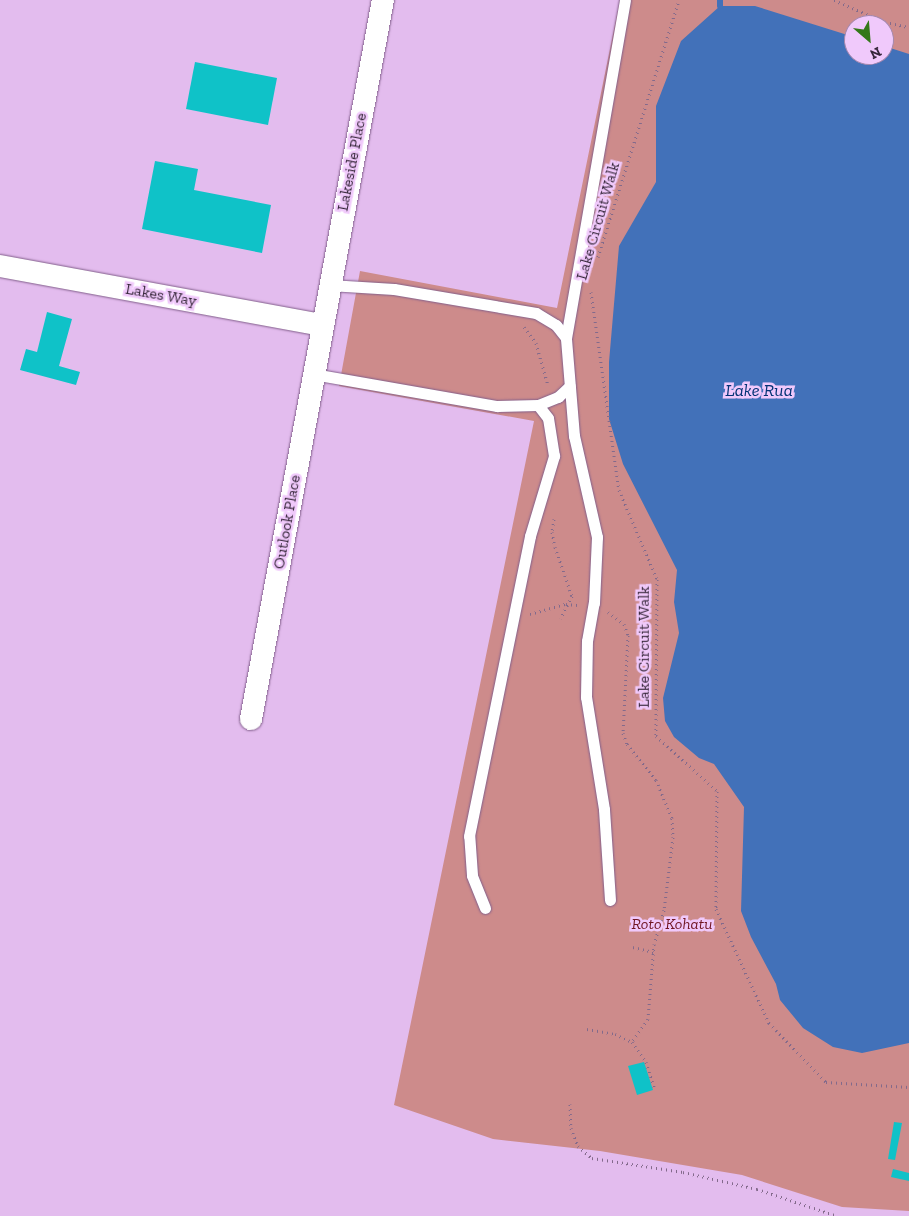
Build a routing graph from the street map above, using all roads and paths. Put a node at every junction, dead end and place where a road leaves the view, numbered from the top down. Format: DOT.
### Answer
graph roads {
  1 [pos="383,0"];
  2 [pos="625,0"];
  3 [pos="679,0"];
  4 [pos="834,0"];
  5 [pos="909,26"];
  6 [pos="596,265"];
  7 [pos="0,266"];
  8 [pos="590,284"];
  9 [pos="329,285"];
  10 [pos="322,325"];
  11 [pos="520,325"];
  12 [pos="566,338"];
  13 [pos="314,374"];
  14 [pos="544,375"];
  15 [pos="570,386"];
  16 [pos="538,405"];
  17 [pos="555,514"];
  18 [pos="570,604"];
  19 [pos="586,606"];
  20 [pos="598,608"];
  21 [pos="522,617"];
  22 [pos="562,618"];
  23 [pos="251,719"];
  24 [pos="610,900"];
  25 [pos="485,908"];
  26 [pos="633,947"];
  27 [pos="653,952"];
  28 [pos="587,1029"];
  29 [pos="632,1042"];
  30 [pos="909,1087"];
  31 [pos="655,1089"];
  32 [pos="570,1104"];
  33 [pos="837,1216"];
  1 -- 9 [label="street, Lakeside Place"];
  2 -- 12 [label="lane"];
  3 -- 6 [label="path, Lake Circuit Walk"];
  4 -- 5 [label="path"];
  7 -- 10 [label="street, Lakes Way"];
  8 -- 30 [label="path, Lake Circuit Walk"];
  9 -- 10 [label="street, Lakeside Place"];
  9 -- 12 [label="lane"];
  10 -- 13 [label="street, Outlook Place"];
  11 -- 14 [label="path"];
  12 -- 15 [label="lane"];
  13 -- 16 [label="lane"];
  13 -- 23 [label="street, Outlook Place"];
  15 -- 16 [label="lane"];
  15 -- 24 [label="lane"];
  16 -- 25 [label="lane"];
  17 -- 18 [label="path"];
  18 -- 19 [label="path"];
  18 -- 21 [label="path"];
  18 -- 22 [label="path"];
  20 -- 27 [label="path"];
  26 -- 27 [label="path"];
  27 -- 29 [label="path"];
  28 -- 29 [label="path"];
  29 -- 31 [label="path"];
  32 -- 33 [label="path"];
}
